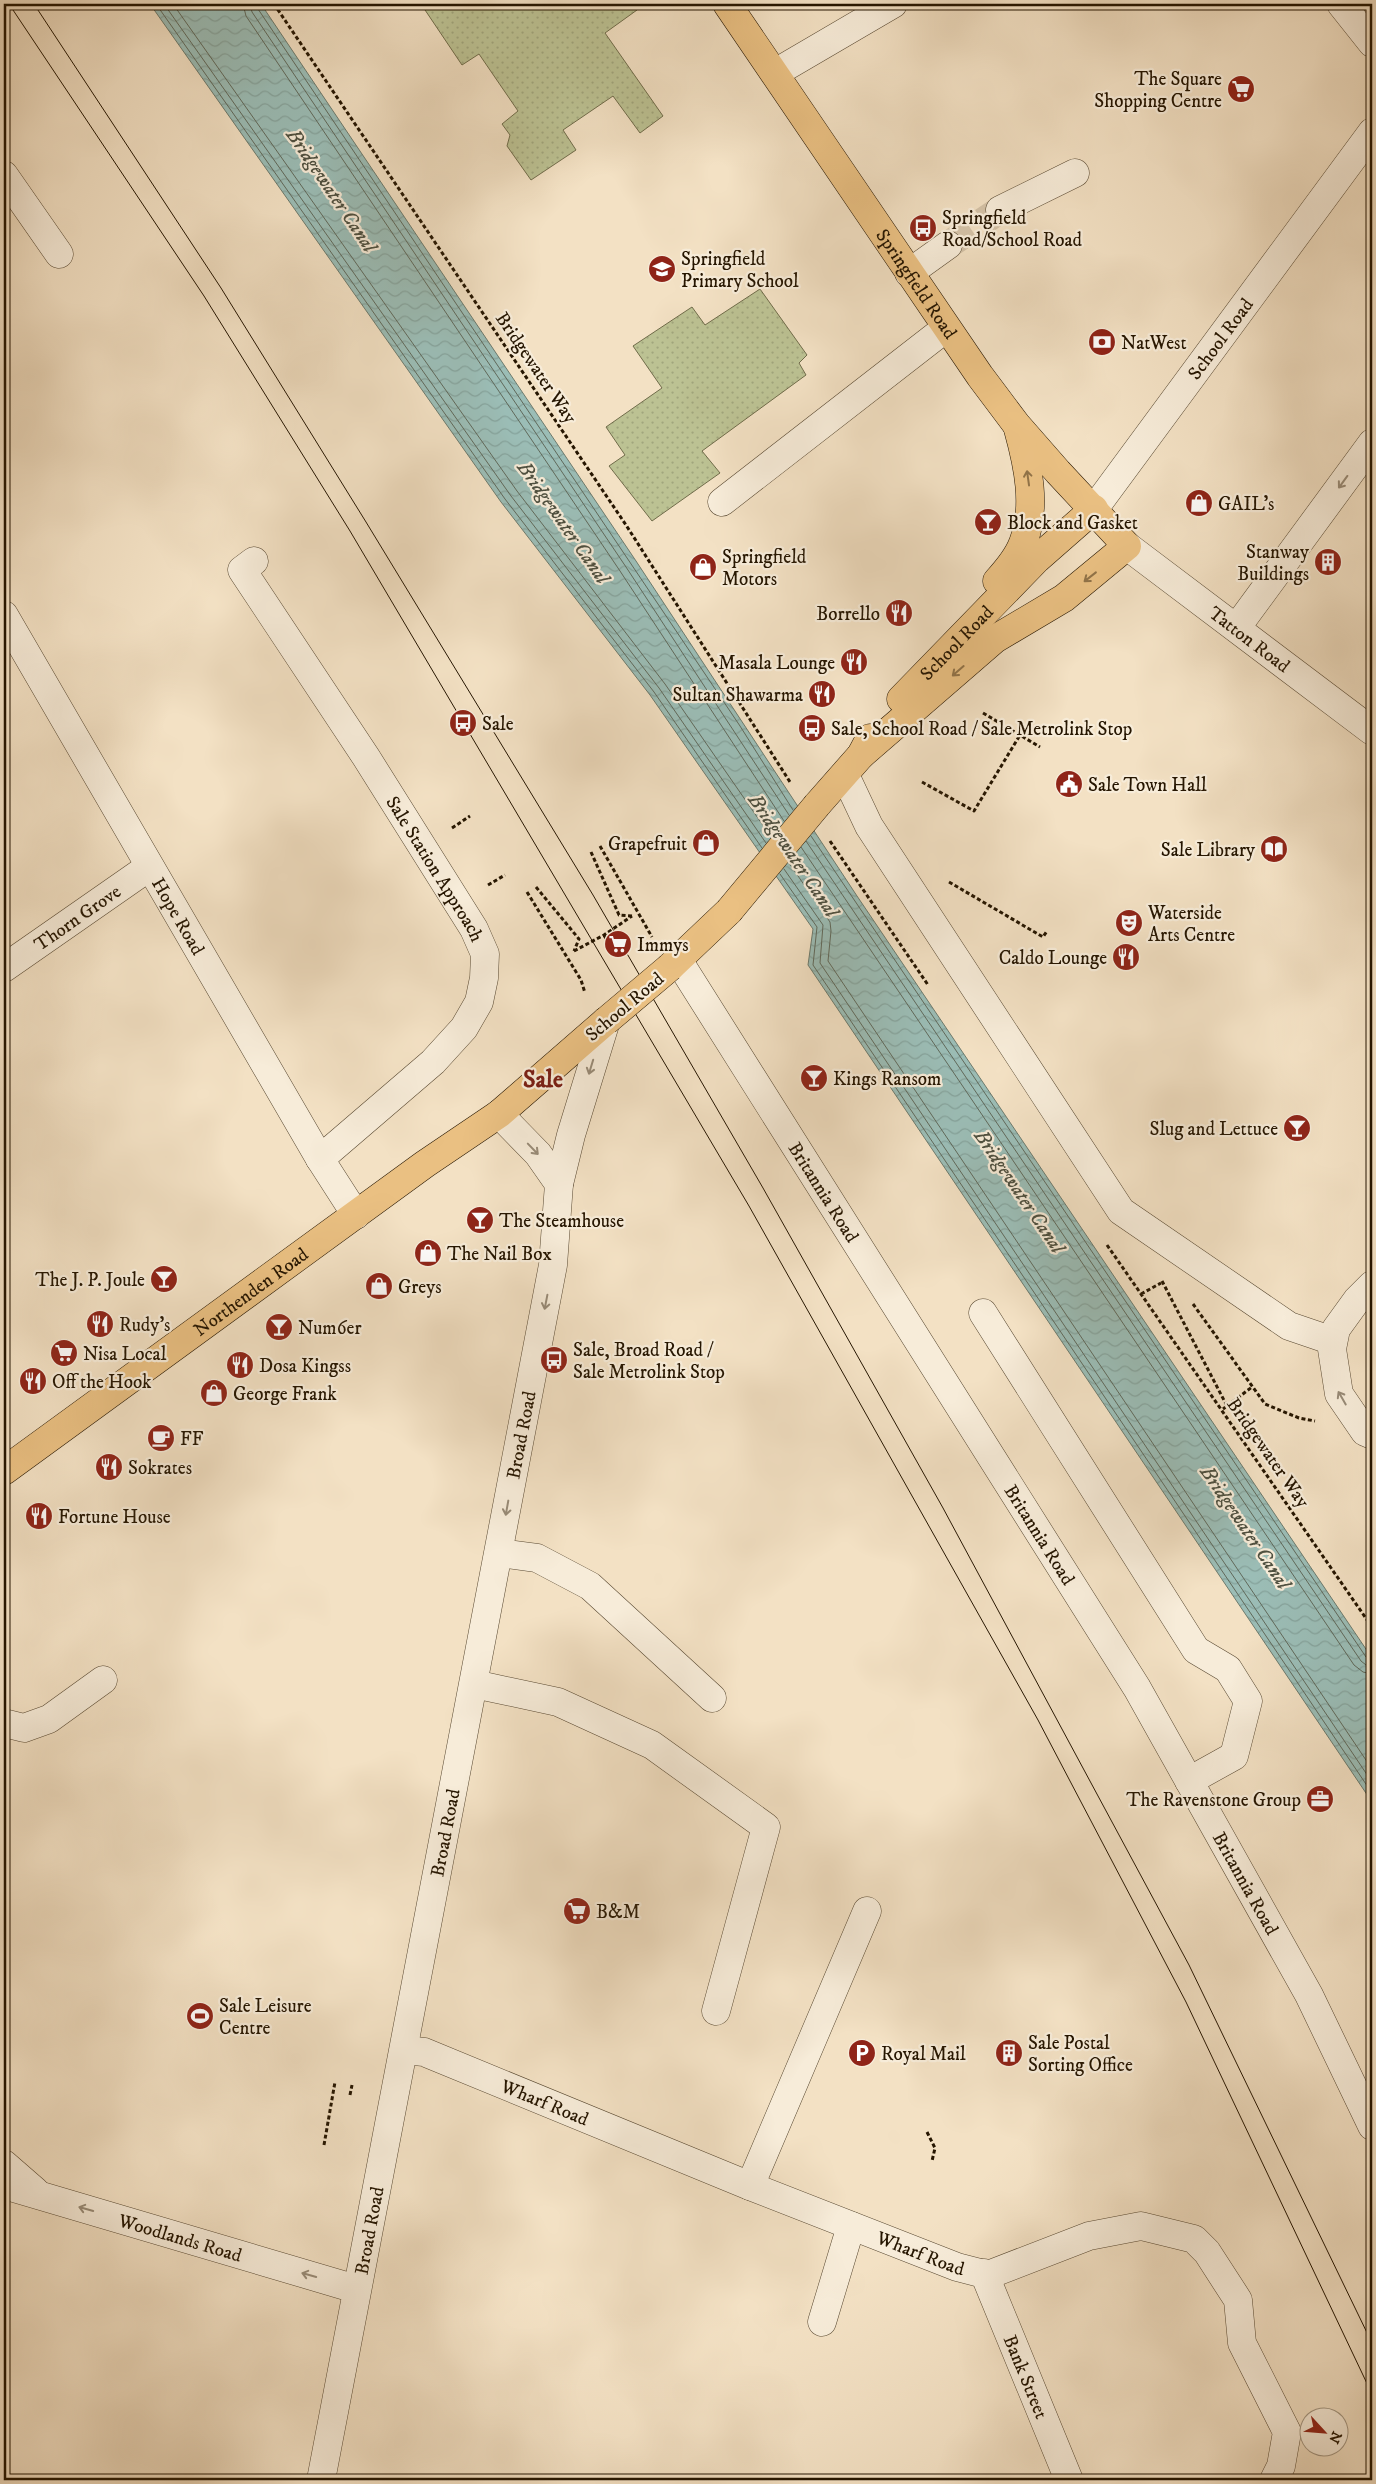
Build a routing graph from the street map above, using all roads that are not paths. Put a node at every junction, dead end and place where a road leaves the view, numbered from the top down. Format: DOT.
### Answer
graph roads {
  1 [pos="727,4"];
  2 [pos="892,4"];
  3 [pos="1341,4"];
  4 [pos="1372,43"];
  5 [pos="775,73"];
  6 [pos="1369,144"];
  7 [pos="1075,173"];
  8 [pos="4,176"];
  9 [pos="1000,210"];
  10 [pos="948,245"];
  11 [pos="59,254"];
  12 [pos="909,273"];
  13 [pos="946,328"];
  14 [pos="1016,424"];
  15 [pos="1372,443"];
  16 [pos="722,502"];
  17 [pos="1094,509"];
  18 [pos="1127,546"];
  19 [pos="254,561"];
  20 [pos="4,614"];
  21 [pos="1237,627"];
  22 [pos="878,723"];
  23 [pos="1372,731"];
  24 [pos="853,765"];
  25 [pos="149,866"];
  26 [pos="674,964"];
  27 [pos="4,968"];
  28 [pos="606,1021"];
  29 [pos="499,1114"];
  30 [pos="320,1159"];
  31 [pos="559,1184"];
  32 [pos="356,1215"];
  33 [pos="1365,1293"];
  34 [pos="983,1313"];
  35 [pos="1333,1342"];
  36 [pos="1364,1426"];
  37 [pos="4,1471"];
  38 [pos="499,1553"];
  39 [pos="103,1680"];
  40 [pos="474,1684"];
  41 [pos="712,1698"];
  42 [pos="4,1723"];
  43 [pos="1189,1781"];
  44 [pos="867,1911"];
  45 [pos="716,2011"];
  46 [pos="405,2050"];
  47 [pos="1372,2126"];
  48 [pos="4,2164"];
  49 [pos="4,2185"];
  50 [pos="750,2186"];
  51 [pos="40,2195"];
  52 [pos="851,2226"];
  53 [pos="984,2273"];
  54 [pos="356,2289"];
  55 [pos="822,2322"];
  56 [pos="321,2480"];
  57 [pos="1069,2480"];
  58 [pos="1274,2480"];
  1 -- 5 [label="main road, Springfield Road"];
  2 -- 5 [label="street"];
  3 -- 4 [label="street"];
  5 -- 12 [label="main road, Springfield Road"];
  6 -- 17 [label="street, School Road"];
  7 -- 9 [label="street"];
  8 -- 11 [label="street"];
  10 -- 12 [label="street"];
  12 -- 13 [label="main road, Springfield Road"];
  13 -- 14 [label="main road, Springfield Road"];
  13 -- 16 [label="street"];
  14 -- 17 [label="main road, Springfield Road"];
  22 -- 14 [label="main road, one-way"];
  15 -- 21 [label="street, one-way"];
  17 -- 18 [label="main road, Springfield Road"];
  17 -- 22 [label="main road, School Road"];
  18 -- 21 [label="street, Tatton Road"];
  18 -- 24 [label="main road, one-way"];
  19 -- 30 [label="street, Sale Station Approach"];
  20 -- 25 [label="street, Hope Road"];
  21 -- 23 [label="street, Tatton Road"];
  22 -- 24 [label="main road, School Road"];
  24 -- 26 [label="main road, School Road, bridge"];
  24 -- 35 [label="street"];
  25 -- 27 [label="street, Thorn Grove"];
  25 -- 30 [label="street, Hope Road"];
  26 -- 28 [label="main road, School Road, bridge"];
  26 -- 43 [label="street, Britannia Road"];
  28 -- 29 [label="main road, School Road"];
  28 -- 31 [label="street, Broad Road, one-way"];
  29 -- 31 [label="street, one-way"];
  29 -- 32 [label="main road, Northenden Road"];
  30 -- 32 [label="street, Hope Road"];
  31 -- 38 [label="street, Broad Road, one-way"];
  32 -- 37 [label="main road, Northenden Road"];
  33 -- 35 [label="street"];
  34 -- 43 [label="street"];
  36 -- 35 [label="street, one-way"];
  38 -- 40 [label="street, Broad Road"];
  38 -- 41 [label="street"];
  39 -- 42 [label="street"];
  40 -- 45 [label="street"];
  40 -- 46 [label="street, Broad Road"];
  43 -- 47 [label="street, Britannia Road"];
  44 -- 50 [label="street"];
  46 -- 50 [label="street, Wharf Road"];
  46 -- 54 [label="street, Broad Road"];
  48 -- 51 [label="street"];
  49 -- 51 [label="street, Woodlands Road"];
  50 -- 52 [label="street, Wharf Road"];
  54 -- 51 [label="street, Woodlands Road, one-way"];
  52 -- 53 [label="street, Wharf Road"];
  52 -- 55 [label="street"];
  53 -- 57 [label="street, Bank Street"];
  53 -- 58 [label="street, Wharf Road"];
  54 -- 56 [label="street, Broad Road"];
}
